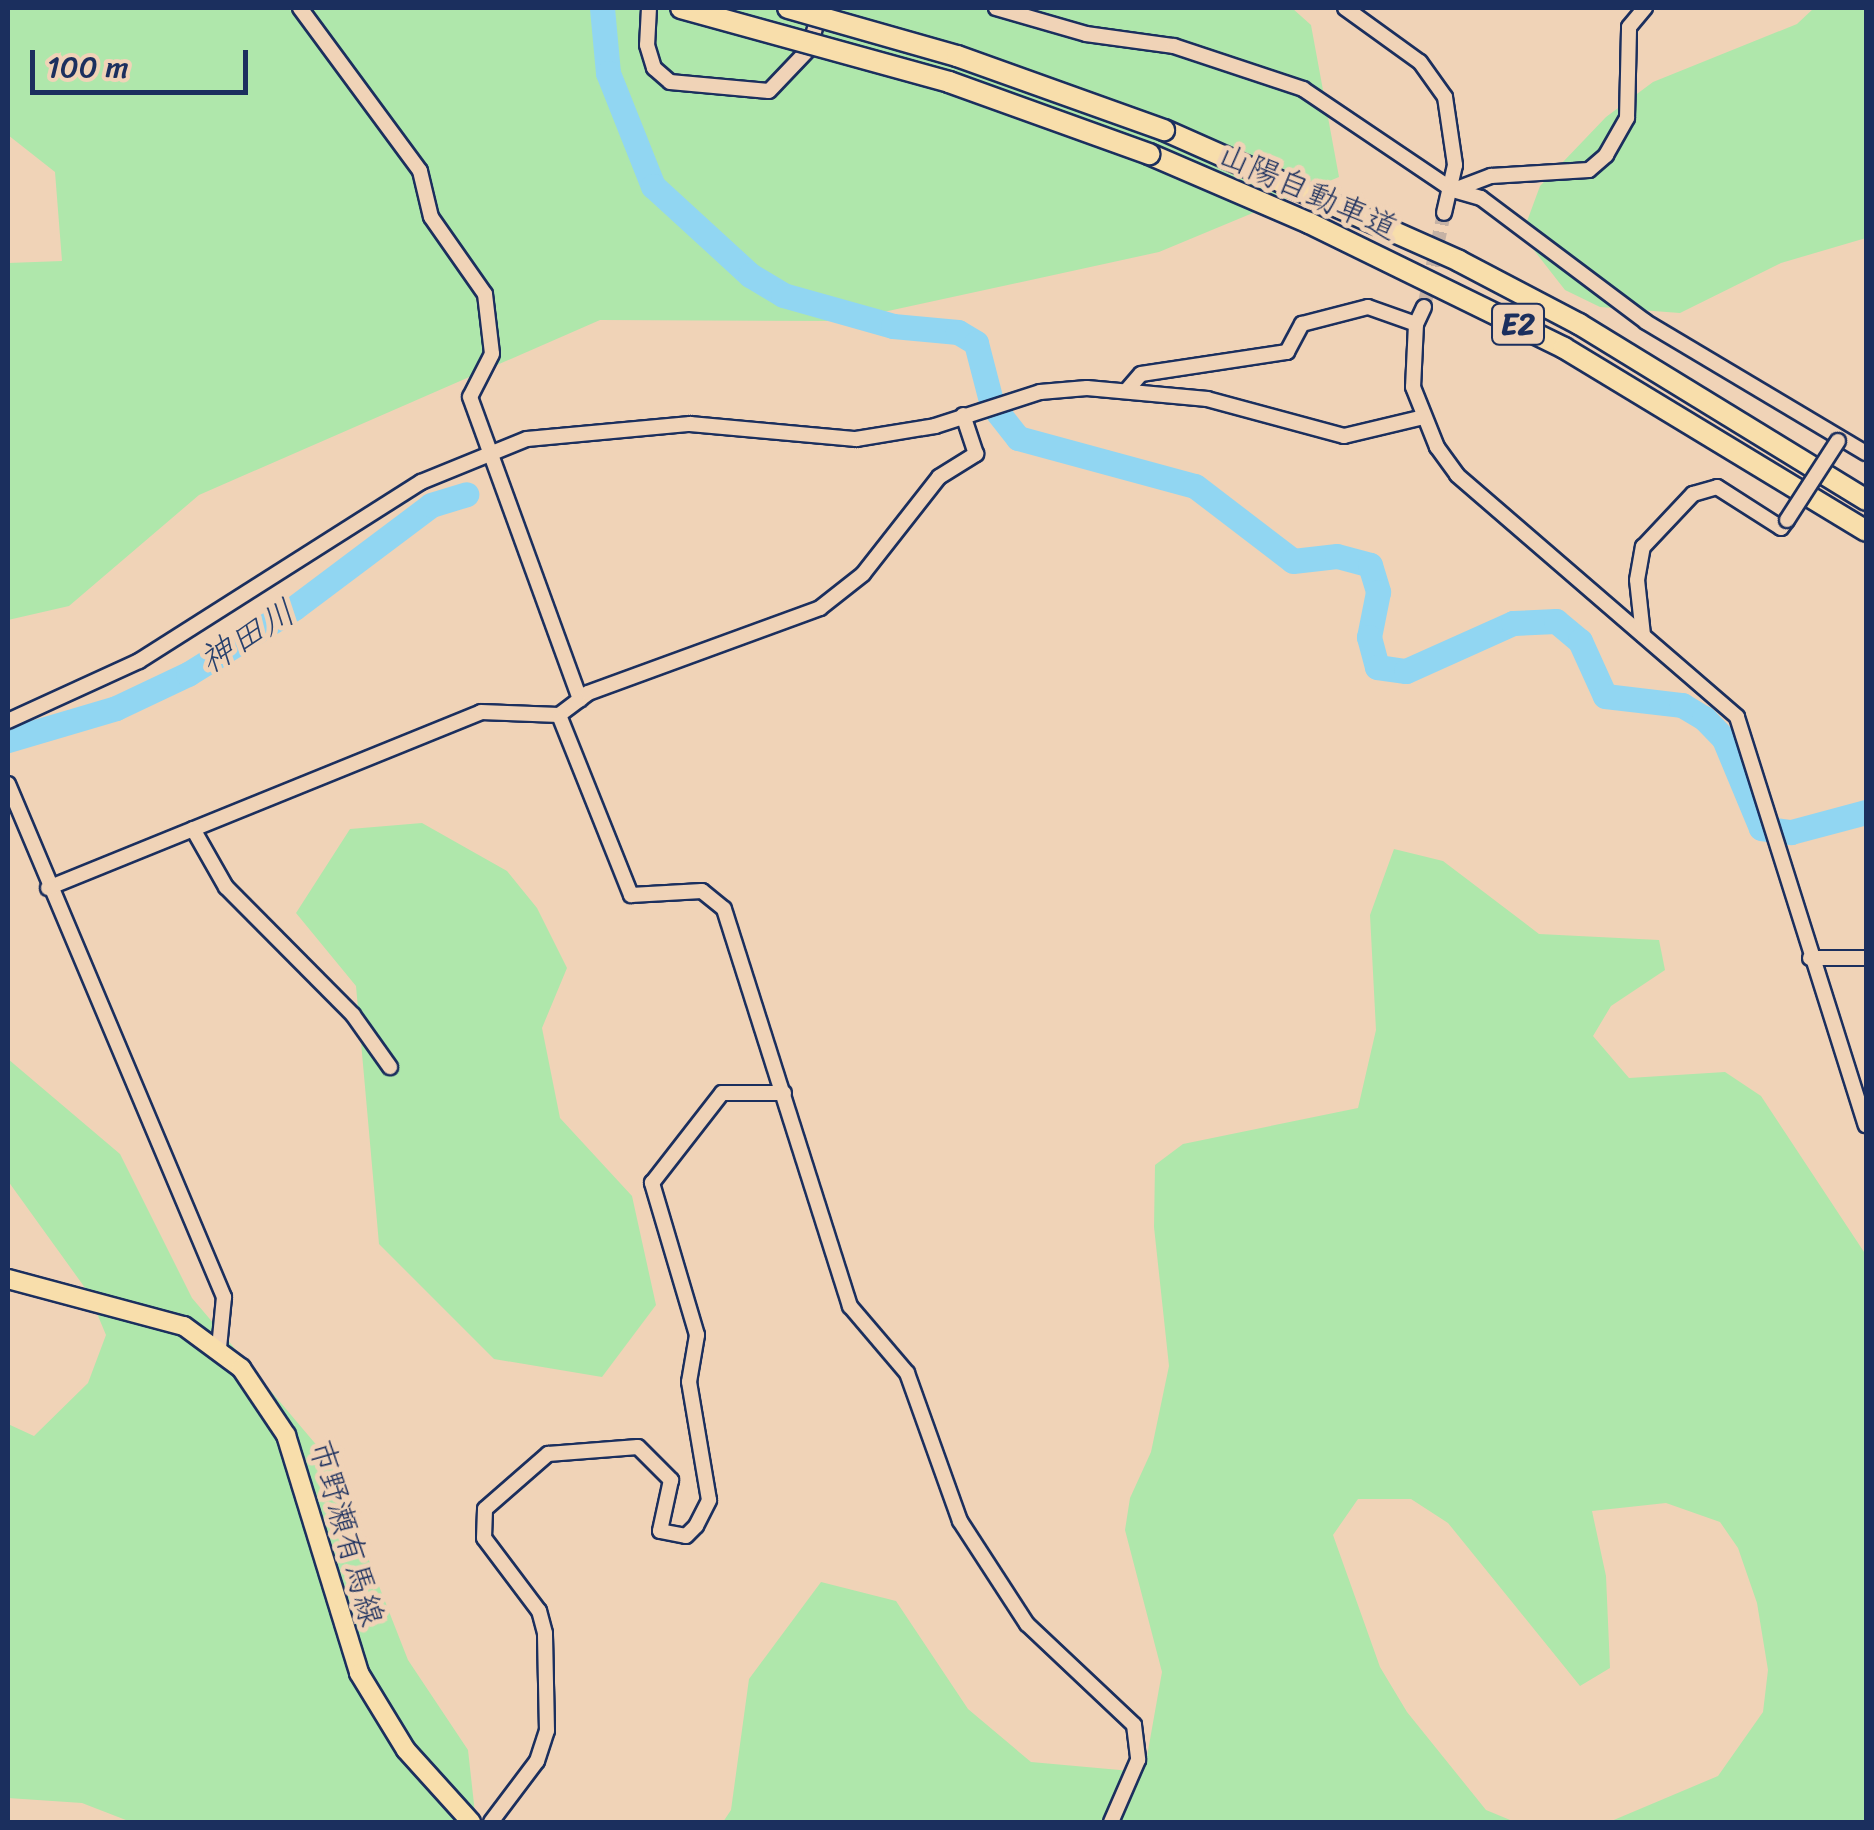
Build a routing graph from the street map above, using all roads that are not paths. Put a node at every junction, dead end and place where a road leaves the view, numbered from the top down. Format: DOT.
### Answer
graph roads {
  1 [pos="300,8"];
  2 [pos="648,8"];
  3 [pos="682,8"];
  4 [pos="788,8"];
  5 [pos="820,8"];
  6 [pos="996,8"];
  7 [pos="1345,8"];
  8 [pos="1645,8"];
  9 [pos="1453,190"];
  10 [pos="1444,214"];
  11 [pos="1424,306"];
  12 [pos="1416,324"];
  13 [pos="1128,390"];
  14 [pos="970,413"];
  15 [pos="1424,417"];
  16 [pos="1840,438"];
  17 [pos="492,450"];
  18 [pos="1866,452"];
  19 [pos="1866,500"];
  20 [pos="1866,530"];
  21 [pos="1643,635"];
  22 [pos="580,700"];
  23 [pos="559,714"];
  24 [pos="8,720"];
  25 [pos="8,784"];
  26 [pos="193,829"];
  27 [pos="48,888"];
  28 [pos="1810,958"];
  29 [pos="1866,958"];
  30 [pos="390,1067"];
  31 [pos="784,1092"];
  32 [pos="1866,1125"];
  33 [pos="8,1279"];
  34 [pos="219,1348"];
  35 [pos="472,1822"];
  36 [pos="491,1822"];
  37 [pos="1112,1822"];
  1 -- 17 [label="street"];
  2 -- 5 [label="street"];
  3 -- 20 [label="highway, 山陽自動車道 / E2, bridge"];
  4 -- 19 [label="highway, 山陽自動車道 / E2, bridge"];
  6 -- 9 [label="street"];
  7 -- 9 [label="street"];
  8 -- 9 [label="street"];
  9 -- 10 [label="street"];
  9 -- 16 [label="street"];
  11 -- 12 [label="street"];
  12 -- 13 [label="street"];
  12 -- 15 [label="street"];
  13 -- 14 [label="street"];
  13 -- 15 [label="street"];
  14 -- 17 [label="street"];
  14 -- 22 [label="street"];
  15 -- 21 [label="street"];
  16 -- 18 [label="street"];
  16 -- 21 [label="street, bridge"];
  17 -- 22 [label="street"];
  17 -- 24 [label="street"];
  21 -- 28 [label="street"];
  22 -- 23 [label="street"];
  23 -- 26 [label="street"];
  23 -- 31 [label="street"];
  25 -- 27 [label="street"];
  26 -- 27 [label="street"];
  26 -- 30 [label="street"];
  27 -- 34 [label="street"];
  28 -- 29 [label="street"];
  28 -- 32 [label="street"];
  31 -- 36 [label="street"];
  31 -- 37 [label="street"];
  33 -- 34 [label="main road, 市野瀬有馬線"];
  34 -- 35 [label="main road, 市野瀬有馬線"];
}
